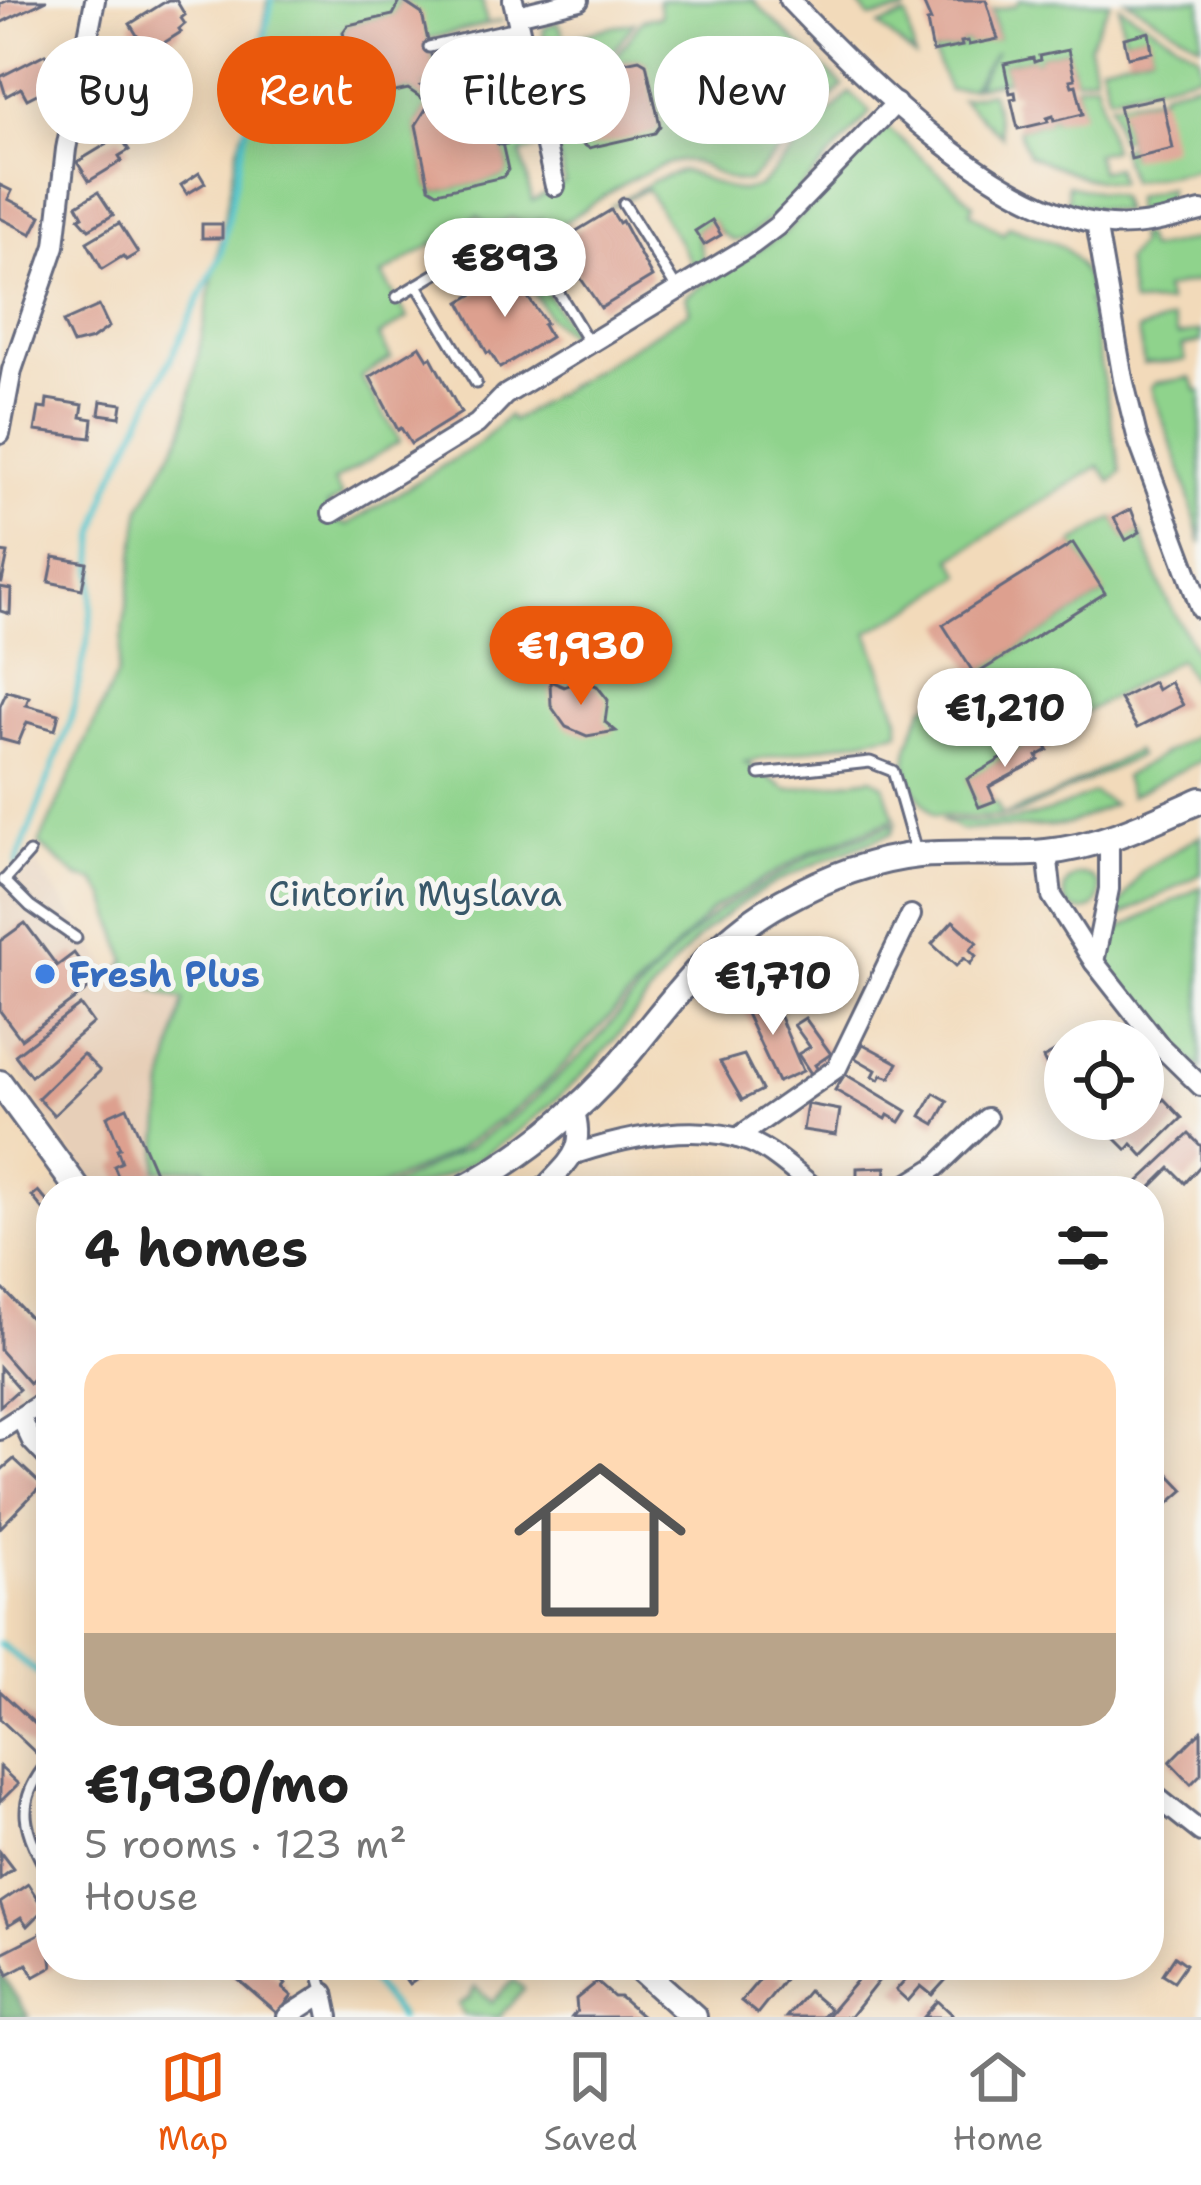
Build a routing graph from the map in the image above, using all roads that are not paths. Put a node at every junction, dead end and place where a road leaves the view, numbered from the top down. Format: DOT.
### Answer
graph roads {
  1 [pos="95,0"];
  2 [pos="579,0"];
  3 [pos="789,0"];
  4 [pos="517,14"];
  5 [pos="458,36"];
  6 [pos="896,103"];
  7 [pos="546,144"];
  8 [pos="555,186"];
  9 [pos="624,203"];
  10 [pos="1201,211"];
  11 [pos="1096,223"];
  12 [pos="417,285"];
  13 [pos="677,290"];
  14 [pos="397,297"];
  15 [pos="589,343"];
  16 [pos="476,383"];
  17 [pos="0,434"];
  18 [pos="332,513"];
  19 [pos="1201,609"];
  20 [pos="760,774"];
  21 [pos="1200,799"];
  22 [pos="1109,838"];
  23 [pos="1046,852"];
  24 [pos="29,853"];
  25 [pos="917,855"];
  26 [pos="2,882"];
  27 [pos="911,915"];
  28 [pos="76,938"];
  29 [pos="1094,962"];
  30 [pos="0,1083"];
  31 [pos="1201,1086"];
  32 [pos="574,1108"];
  33 [pos="987,1118"];
  34 [pos="737,1138"];
  35 [pos="575,1154"];
  36 [pos="68,1176"];
  37 [pos="486,1176"];
  38 [pos="555,1176"];
  39 [pos="798,1176"];
  40 [pos="921,1176"];
  41 [pos="36,1408"];
  42 [pos="22,1418"];
  43 [pos="0,1430"];
  44 [pos="36,1445"];
  45 [pos="36,1779"];
  46 [pos="1164,1802"];
  47 [pos="1201,1832"];
  48 [pos="36,1846"];
  49 [pos="320,1980"];
  50 [pos="653,1980"];
  51 [pos="324,1994"];
  52 [pos="287,2017"];
  53 [pos="329,2017"];
  54 [pos="694,2017"];
  1 -- 17 [label="street"];
  2 -- 4 [label="street"];
  3 -- 6 [label="street"];
  4 -- 5 [label="lane"];
  6 -- 11 [label="street"];
  6 -- 13 [label="street"];
  7 -- 8 [label="street"];
  9 -- 13 [label="lane"];
  10 -- 11 [label="street"];
  11 -- 19 [label="street"];
  12 -- 14 [label="lane"];
  12 -- 15 [label="lane"];
  12 -- 16 [label="lane"];
  13 -- 15 [label="street"];
  15 -- 18 [label="street"];
  20 -- 25 [label="lane"];
  21 -- 22 [label="street"];
  22 -- 23 [label="street"];
  22 -- 29 [label="street"];
  23 -- 25 [label="street"];
  23 -- 29 [label="street"];
  24 -- 26 [label="lane"];
  25 -- 32 [label="street"];
  26 -- 28 [label="lane"];
  27 -- 34 [label="street"];
  29 -- 31 [label="street"];
  30 -- 36 [label="street"];
  32 -- 35 [label="street"];
  32 -- 37 [label="street"];
  33 -- 40 [label="street"];
  34 -- 35 [label="street"];
  34 -- 39 [label="street"];
  35 -- 38 [label="street"];
  41 -- 42 [label="street"];
  42 -- 43 [label="street"];
  42 -- 44 [label="street"];
  45 -- 48 [label="lane"];
  46 -- 47 [label="street"];
  49 -- 51 [label="lane"];
  50 -- 54 [label="street"];
  51 -- 52 [label="street"];
  51 -- 53 [label="street"];
}
